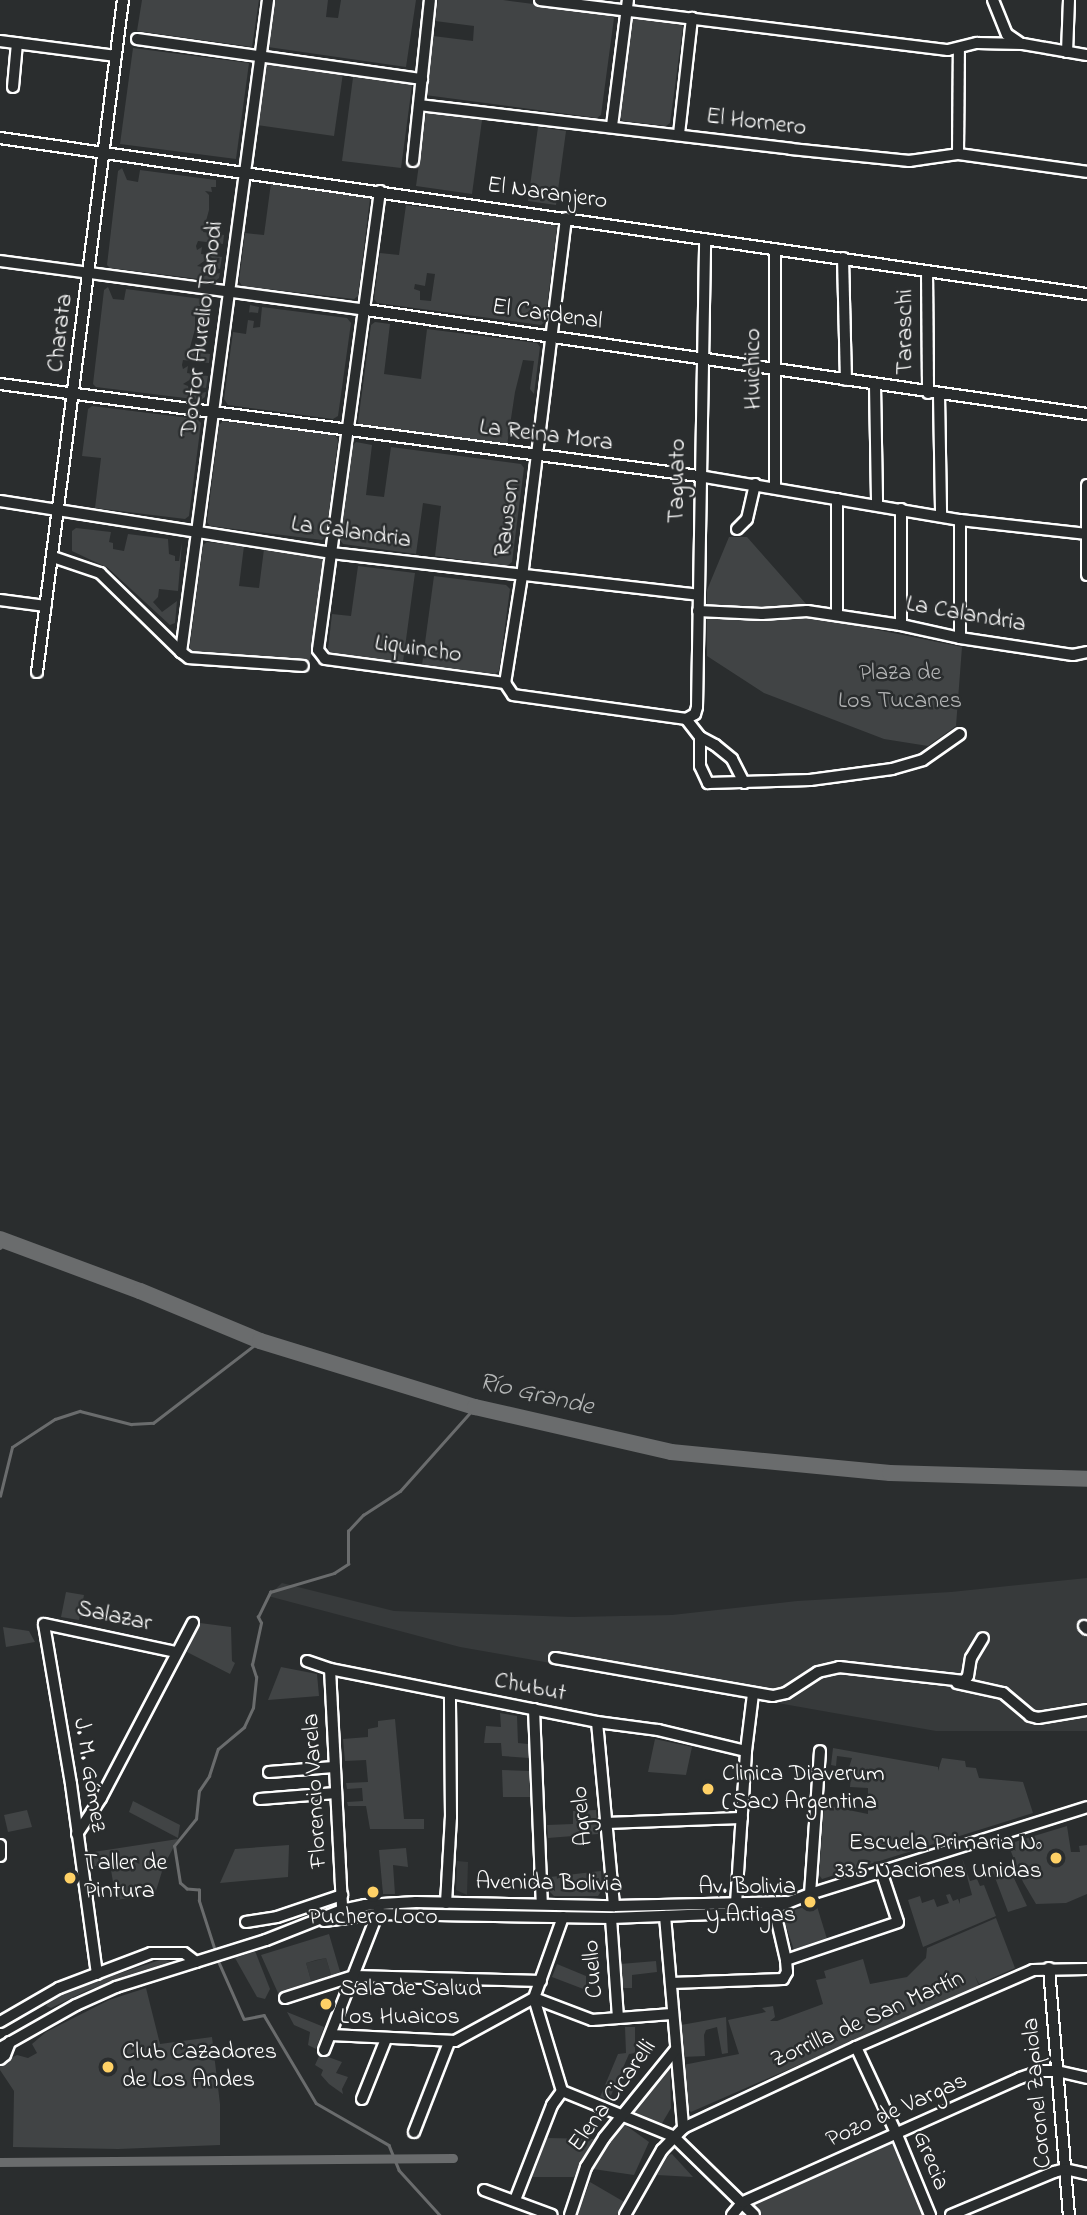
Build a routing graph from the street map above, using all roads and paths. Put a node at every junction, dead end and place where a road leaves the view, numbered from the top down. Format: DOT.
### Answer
graph roads {
  1 [pos="123,0"];
  2 [pos="268,0"];
  3 [pos="430,0"];
  4 [pos="540,0"];
  5 [pos="993,0"];
  6 [pos="1069,0"];
  7 [pos="627,5"];
  8 [pos="692,18"];
  9 [pos="137,39"];
  10 [pos="0,41"];
  11 [pos="17,43"];
  12 [pos="1023,44"];
  13 [pos="959,49"];
  14 [pos="1067,52"];
  15 [pos="1087,55"];
  16 [pos="116,56"];
  17 [pos="259,56"];
  18 [pos="422,79"];
  19 [pos="13,87"];
  20 [pos="419,105"];
  21 [pos="612,126"];
  22 [pos="679,134"];
  23 [pos="0,138"];
  24 [pos="104,152"];
  25 [pos="958,155"];
  26 [pos="413,162"];
  27 [pos="1087,172"];
  28 [pos="244,173"];
  29 [pos="380,191"];
  30 [pos="566,218"];
  31 [pos="705,239"];
  32 [pos="775,249"];
  33 [pos="843,258"];
  34 [pos="0,261"];
  35 [pos="927,271"];
  36 [pos="90,273"];
  37 [pos="228,293"];
  38 [pos="1087,294"];
  39 [pos="366,310"];
  40 [pos="553,338"];
  41 [pos="702,358"];
  42 [pos="775,369"];
  43 [pos="846,380"];
  44 [pos="0,384"];
  45 [pos="875,385"];
  46 [pos="74,394"];
  47 [pos="933,394"];
  48 [pos="215,411"];
  49 [pos="1087,414"];
  50 [pos="347,430"];
  51 [pos="537,456"];
  52 [pos="699,476"];
  53 [pos="755,484"];
  54 [pos="1087,485"];
  55 [pos="775,488"];
  56 [pos="837,499"];
  57 [pos="0,501"];
  58 [pos="877,505"];
  59 [pos="59,509"];
  60 [pos="901,509"];
  61 [pos="941,515"];
  62 [pos="960,520"];
  63 [pos="737,529"];
  64 [pos="199,531"];
  65 [pos="1087,534"];
  66 [pos="332,553"];
  67 [pos="53,557"];
  68 [pos="1087,575"];
  69 [pos="522,576"];
  70 [pos="698,595"];
  71 [pos="0,600"];
  72 [pos="46,606"];
  73 [pos="698,611"];
  74 [pos="837,615"];
  75 [pos="901,625"];
  76 [pos="960,638"];
  77 [pos="1087,652"];
  78 [pos="185,655"];
  79 [pos="303,666"];
  80 [pos="37,671"];
  81 [pos="505,683"];
  82 [pos="687,719"];
  83 [pos="960,734"];
  84 [pos="700,737"];
  85 [pos="744,783"];
  86 [pos="193,1623"];
  87 [pos="44,1624"];
  88 [pos="983,1638"];
  89 [pos="176,1652"];
  90 [pos="555,1658"];
  91 [pos="307,1661"];
  92 [pos="330,1669"];
  93 [pos="956,1683"];
  94 [pos="450,1694"];
  95 [pos="753,1694"];
  96 [pos="534,1709"];
  97 [pos="1087,1710"];
  98 [pos="597,1722"];
  99 [pos="746,1751"];
  100 [pos="820,1751"];
  101 [pos="334,1767"];
  102 [pos="269,1772"];
  103 [pos="336,1793"];
  104 [pos="260,1799"];
  105 [pos="1087,1807"];
  106 [pos="742,1818"];
  107 [pos="604,1823"];
  108 [pos="77,1835"];
  109 [pos="0,1845"];
  110 [pos="0,1851"];
  111 [pos="0,1856"];
  112 [pos="881,1871"];
  113 [pos="810,1894"];
  114 [pos="342,1895"];
  115 [pos="786,1902"];
  116 [pos="446,1903"];
  117 [pos="736,1903"];
  118 [pos="542,1904"];
  119 [pos="774,1908"];
  120 [pos="379,1909"];
  121 [pos="342,1910"];
  122 [pos="612,1912"];
  123 [pos="665,1916"];
  124 [pos="563,1917"];
  125 [pos="246,1922"];
  126 [pos="314,1922"];
  127 [pos="202,1960"];
  128 [pos="787,1966"];
  129 [pos="1048,1968"];
  130 [pos="1086,1971"];
  131 [pos="97,1975"];
  132 [pos="354,1976"];
  133 [pos="541,1981"];
  134 [pos="671,1983"];
  135 [pos="534,1997"];
  136 [pos="285,1998"];
  137 [pos="672,2014"];
  138 [pos="618,2017"];
  139 [pos="0,2022"];
  140 [pos="331,2035"];
  141 [pos="386,2039"];
  142 [pos="449,2042"];
  143 [pos="5,2045"];
  144 [pos="856,2047"];
  145 [pos="676,2049"];
  146 [pos="324,2050"];
  147 [pos="0,2059"];
  148 [pos="1057,2071"];
  149 [pos="1087,2078"];
  150 [pos="562,2091"];
  151 [pos="362,2099"];
  152 [pos="621,2114"];
  153 [pos="414,2132"];
  154 [pos="678,2132"];
  155 [pos="897,2135"];
  156 [pos="1065,2169"];
  157 [pos="1087,2174"];
  158 [pos="484,2190"];
  159 [pos="515,2200"];
  160 [pos="743,2202"];
  161 [pos="552,2215"];
  162 [pos="570,2215"];
  163 [pos="625,2215"];
  164 [pos="732,2215"];
  165 [pos="754,2215"];
  166 [pos="930,2215"];
  167 [pos="951,2215"];
  168 [pos="1069,2215"];
  1 -- 16 [label="street, Charata"];
  2 -- 17 [label="street, Doctor Aurelio Tanodi"];
  3 -- 18 [label="street"];
  4 -- 7 [label="street"];
  5 -- 12 [label="street"];
  6 -- 14 [label="street"];
  7 -- 8 [label="street"];
  7 -- 21 [label="street"];
  8 -- 13 [label="street"];
  8 -- 22 [label="street"];
  9 -- 17 [label="street"];
  10 -- 11 [label="street"];
  11 -- 16 [label="street"];
  11 -- 19 [label="street"];
  12 -- 13 [label="street"];
  12 -- 14 [label="street"];
  13 -- 25 [label="street"];
  14 -- 15 [label="street"];
  16 -- 24 [label="street, Charata"];
  17 -- 18 [label="street"];
  17 -- 28 [label="street, Doctor Aurelio Tanodi"];
  18 -- 20 [label="street"];
  20 -- 21 [label="street, El Hornero"];
  20 -- 26 [label="street"];
  21 -- 22 [label="street, El Hornero"];
  22 -- 25 [label="street, El Hornero"];
  23 -- 24 [label="street, El Naranjero"];
  24 -- 28 [label="street, El Naranjero"];
  24 -- 36 [label="street, Charata"];
  25 -- 27 [label="street, El Hornero"];
  28 -- 29 [label="street, El Naranjero"];
  28 -- 37 [label="street, Doctor Aurelio Tanodi"];
  29 -- 30 [label="street, El Naranjero"];
  29 -- 39 [label="street"];
  30 -- 31 [label="street, El Naranjero"];
  30 -- 40 [label="street, Rawson"];
  31 -- 32 [label="street, El Naranjero"];
  31 -- 41 [label="street, Taguato"];
  32 -- 33 [label="street, El Naranjero"];
  32 -- 42 [label="street, Huichico"];
  33 -- 35 [label="street, El Naranjero"];
  33 -- 43 [label="street"];
  34 -- 36 [label="street, El Cardenal"];
  35 -- 38 [label="street, El Naranjero"];
  35 -- 47 [label="street, Taraschi"];
  36 -- 37 [label="street, El Cardenal"];
  36 -- 46 [label="street, Charata"];
  37 -- 39 [label="street, El Cardenal"];
  37 -- 48 [label="street, Doctor Aurelio Tanodi"];
  39 -- 40 [label="street, El Cardenal"];
  39 -- 50 [label="street"];
  40 -- 41 [label="street, El Cardenal"];
  40 -- 51 [label="street, Rawson"];
  41 -- 42 [label="street, El Cardenal"];
  41 -- 52 [label="street, Taguato"];
  42 -- 43 [label="street, El Cardenal"];
  42 -- 55 [label="street, Huichico"];
  43 -- 45 [label="street, El Cardenal"];
  44 -- 46 [label="street, La Reina Mora"];
  45 -- 47 [label="street, El Cardenal"];
  45 -- 58 [label="street"];
  46 -- 48 [label="street, La Reina Mora"];
  46 -- 59 [label="street, Charata"];
  47 -- 49 [label="street, El Cardenal"];
  47 -- 61 [label="street, Taraschi"];
  48 -- 50 [label="street, La Reina Mora"];
  48 -- 64 [label="street, Doctor Aurelio Tanodi"];
  50 -- 51 [label="street, La Reina Mora"];
  50 -- 66 [label="street"];
  51 -- 52 [label="street, La Reina Mora"];
  51 -- 69 [label="street, Rawson"];
  52 -- 53 [label="street, La Reina Mora"];
  52 -- 70 [label="street, Taguato"];
  53 -- 55 [label="street, La Reina Mora"];
  53 -- 63 [label="street"];
  54 -- 65 [label="street"];
  55 -- 56 [label="street, La Reina Mora"];
  56 -- 58 [label="street, La Reina Mora"];
  56 -- 74 [label="street"];
  57 -- 59 [label="street, La Calandria"];
  58 -- 60 [label="street, La Reina Mora"];
  59 -- 64 [label="street, La Calandria"];
  59 -- 67 [label="street, Charata"];
  60 -- 61 [label="street, La Reina Mora"];
  60 -- 75 [label="street"];
  61 -- 62 [label="street, La Reina Mora"];
  62 -- 65 [label="street, La Reina Mora"];
  62 -- 76 [label="street"];
  64 -- 66 [label="street, La Calandria"];
  64 -- 78 [label="street, Doctor Aurelio Tanodi"];
  65 -- 68 [label="street"];
  66 -- 69 [label="street, La Calandria"];
  66 -- 81 [label="street, Liquincho"];
  67 -- 72 [label="street, Charata"];
  67 -- 78 [label="street"];
  69 -- 70 [label="street, La Calandria"];
  69 -- 81 [label="street, Rawson"];
  70 -- 73 [label="street, Taguato"];
  71 -- 72 [label="street"];
  72 -- 80 [label="street, Charata"];
  73 -- 74 [label="street, La Calandria"];
  73 -- 82 [label="street, Taguato"];
  74 -- 75 [label="street, La Calandria"];
  75 -- 76 [label="street, La Calandria"];
  76 -- 77 [label="street, La Calandria"];
  78 -- 79 [label="street"];
  81 -- 82 [label="street"];
  82 -- 84 [label="street"];
  83 -- 85 [label="street"];
  84 -- 85 [label="street"];
  84 -- 85 [label="street"];
  86 -- 89 [label="street"];
  87 -- 89 [label="street, Salazar"];
  87 -- 108 [label="street, J. M. Gómez"];
  88 -- 93 [label="street"];
  89 -- 108 [label="street"];
  90 -- 95 [label="street"];
  91 -- 92 [label="street, Chubut"];
  92 -- 94 [label="street, Chubut"];
  92 -- 101 [label="street, Florencio Varela"];
  93 -- 95 [label="street"];
  93 -- 97 [label="street"];
  94 -- 96 [label="street, Chubut"];
  94 -- 116 [label="street"];
  95 -- 99 [label="street"];
  96 -- 98 [label="street, Chubut"];
  96 -- 118 [label="street"];
  98 -- 99 [label="street, Chubut"];
  98 -- 107 [label="street, Agrelo"];
  99 -- 106 [label="street"];
  100 -- 113 [label="street"];
  101 -- 102 [label="street"];
  101 -- 103 [label="street, Florencio Varela"];
  103 -- 104 [label="street"];
  103 -- 114 [label="street, Florencio Varela"];
  105 -- 112 [label="street, Avenida Bolivia"];
  106 -- 107 [label="street"];
  106 -- 117 [label="street"];
  107 -- 122 [label="street, Agrelo"];
  108 -- 131 [label="street, J. M. Gómez"];
  109 -- 110 [label="street"];
  110 -- 111 [label="street"];
  112 -- 113 [label="street, Avenida Bolivia"];
  112 -- 128 [label="street"];
  113 -- 115 [label="street, Avenida Bolivia"];
  114 -- 121 [label="street, Florencio Varela"];
  114 -- 125 [label="street"];
  115 -- 117 [label="street, Avenida Bolivia"];
  115 -- 119 [label="street, Avenida Bolivia"];
  116 -- 118 [label="street, Avenida Bolivia"];
  116 -- 120 [label="street, Avenida Bolivia"];
  117 -- 122 [label="street, Avenida Bolivia"];
  118 -- 122 [label="street, Avenida Bolivia"];
  119 -- 123 [label="street, Avenida Bolivia"];
  119 -- 128 [label="street"];
  120 -- 121 [label="street, Avenida Bolivia"];
  120 -- 124 [label="street, Avenida Bolivia"];
  120 -- 126 [label="street, Avenida Bolivia"];
  120 -- 132 [label="street"];
  121 -- 126 [label="street, Avenida Bolivia"];
  122 -- 123 [label="street, Avenida Bolivia"];
  122 -- 124 [label="street, Avenida Bolivia"];
  122 -- 138 [label="street, Cuello"];
  123 -- 134 [label="street, Elena Cicarelli"];
  124 -- 133 [label="street"];
  126 -- 127 [label="street, Avenida Bolivia"];
  127 -- 131 [label="street"];
  127 -- 143 [label="street, Avenida Bolivia"];
  128 -- 134 [label="street"];
  129 -- 130 [label="street, Zorrilla de San Martín"];
  129 -- 144 [label="street, Zorrilla de San Martín"];
  129 -- 148 [label="street, Coronel Zapiola"];
  131 -- 139 [label="street"];
  132 -- 133 [label="street"];
  132 -- 136 [label="street"];
  132 -- 140 [label="street"];
  133 -- 135 [label="street"];
  134 -- 137 [label="street, Elena Cicarelli"];
  135 -- 138 [label="street"];
  135 -- 142 [label="street"];
  135 -- 150 [label="street"];
  137 -- 138 [label="street"];
  137 -- 145 [label="street, Elena Cicarelli"];
  140 -- 141 [label="street"];
  140 -- 146 [label="street"];
  141 -- 142 [label="street"];
  141 -- 151 [label="street"];
  142 -- 153 [label="street"];
  143 -- 147 [label="street"];
  144 -- 154 [label="street, Zorrilla de San Martín"];
  144 -- 155 [label="street, Grecia"];
  145 -- 152 [label="street, Elena Cicarelli"];
  145 -- 154 [label="street"];
  148 -- 149 [label="street, Pozo de Vargas"];
  148 -- 155 [label="street, Pozo de Vargas"];
  148 -- 156 [label="street, Coronel Zapiola"];
  150 -- 152 [label="street"];
  150 -- 159 [label="street"];
  152 -- 154 [label="street"];
  152 -- 162 [label="street, Elena Cicarelli"];
  154 -- 160 [label="street"];
  154 -- 163 [label="street"];
  155 -- 160 [label="street, Pozo de Vargas"];
  155 -- 166 [label="street, Grecia"];
  156 -- 157 [label="street"];
  156 -- 167 [label="street"];
  156 -- 168 [label="street, Coronel Zapiola"];
  158 -- 159 [label="street"];
  159 -- 161 [label="street"];
  160 -- 164 [label="street, Pozo de Vargas"];
  160 -- 165 [label="street"];
}
